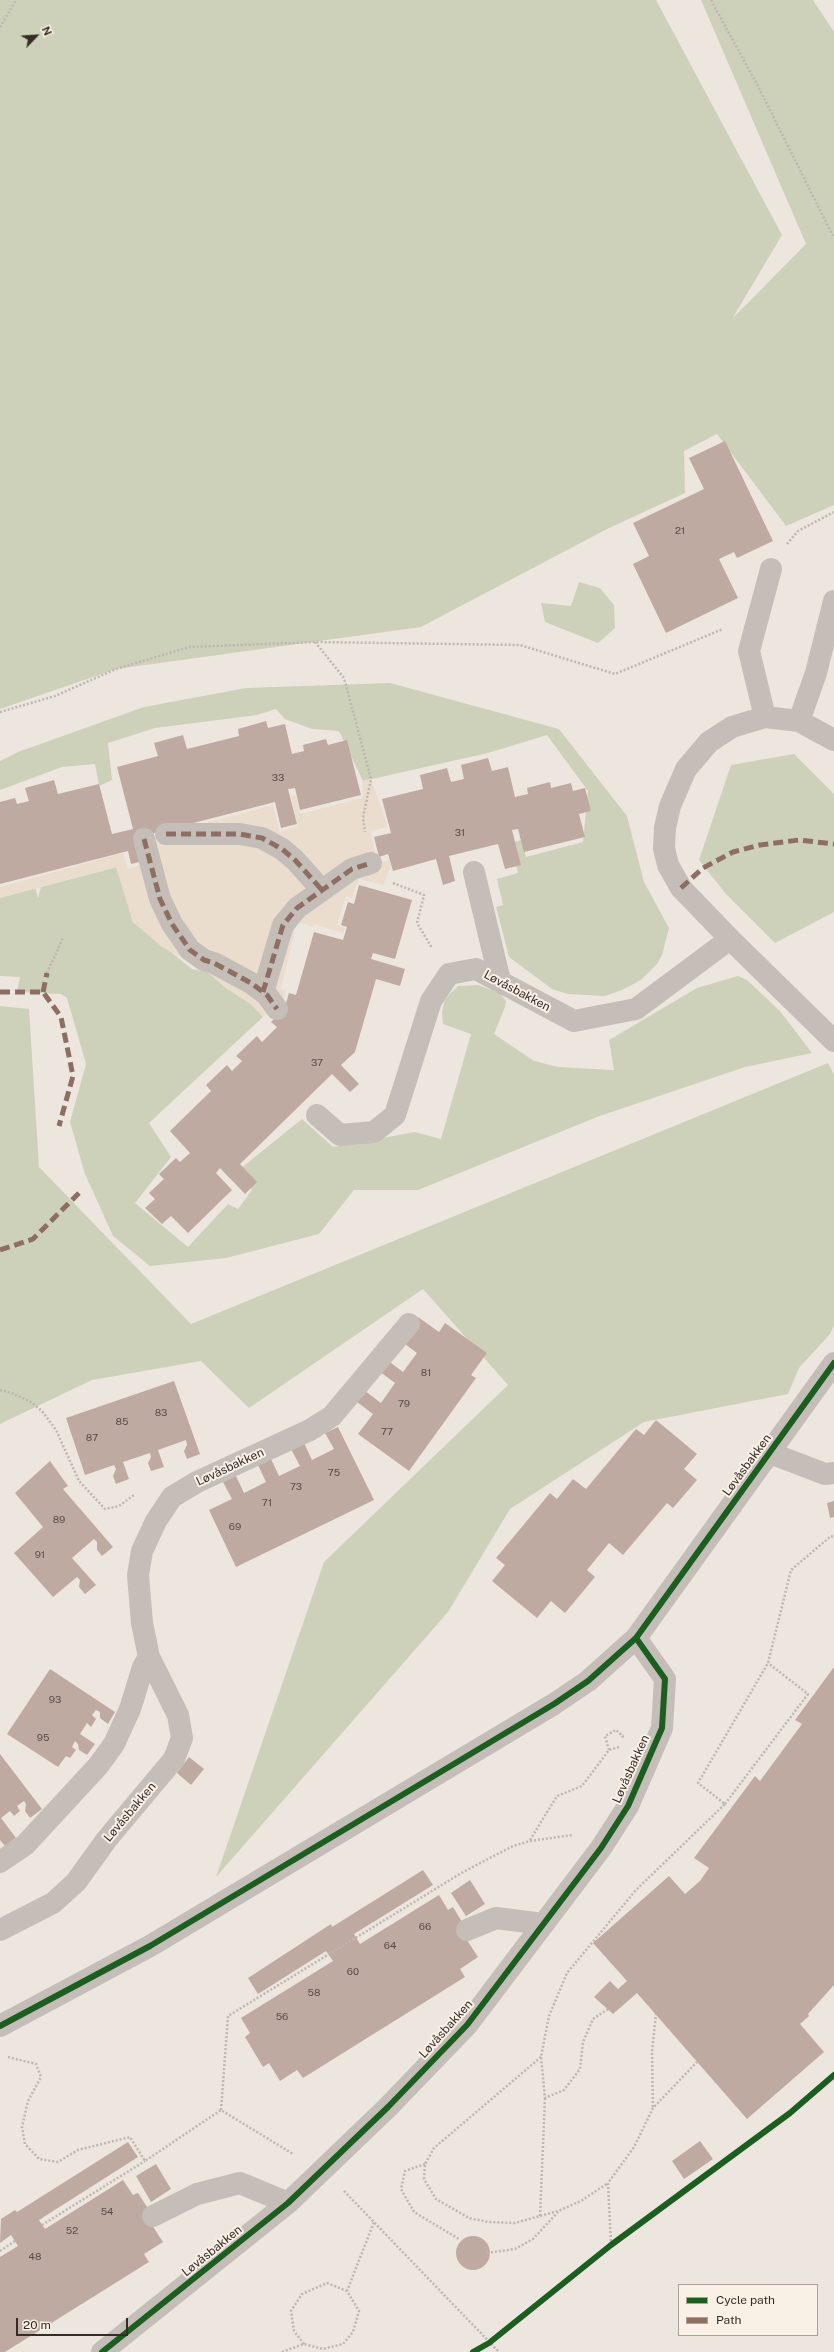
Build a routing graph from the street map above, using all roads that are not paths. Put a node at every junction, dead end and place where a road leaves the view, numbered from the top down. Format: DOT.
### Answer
graph roads {
  1 [pos="770,569"];
  2 [pos="834,601"];
  3 [pos="765,717"];
  4 [pos="799,721"];
  5 [pos="834,740"];
  6 [pos="166,834"];
  7 [pos="144,840"];
  8 [pos="371,863"];
  9 [pos="474,872"];
  10 [pos="321,889"];
  11 [pos="730,939"];
  12 [pos="500,981"];
  13 [pos="263,992"];
  14 [pos="277,1009"];
  15 [pos="834,1041"];
  16 [pos="317,1115"];
  17 [pos="409,1324"];
  18 [pos="834,1363"];
  19 [pos="770,1453"];
  20 [pos="834,1473"];
  21 [pos="636,1638"];
  22 [pos="149,1657"];
  23 [pos="0,1862"];
  24 [pos="544,1924"];
  25 [pos="0,1930"];
  26 [pos="467,1930"];
  27 [pos="0,2026"];
  28 [pos="288,2203"];
  29 [pos="153,2216"];
  30 [pos="102,2352"];
  1 -- 3 [label="street"];
  2 -- 4 [label="street"];
  3 -- 4 [label="street"];
  3 -- 11 [label="street"];
  4 -- 5 [label="street"];
  6 -- 10 [label="street"];
  7 -- 13 [label="street"];
  8 -- 10 [label="street"];
  9 -- 12 [label="street"];
  10 -- 13 [label="street"];
  11 -- 12 [label="street, Løvåsbakken"];
  11 -- 15 [label="street"];
  12 -- 16 [label="street, Løvåsbakken"];
  13 -- 14 [label="street"];
  17 -- 22 [label="street, Løvåsbakken"];
  18 -- 19 [label="street, Løvåsbakken"];
  19 -- 20 [label="street"];
  19 -- 21 [label="street, Løvåsbakken"];
  21 -- 24 [label="street, Løvåsbakken"];
  21 -- 27 [label="street, Løvåsbakken"];
  22 -- 23 [label="street"];
  22 -- 25 [label="street, Løvåsbakken"];
  24 -- 26 [label="street"];
  24 -- 28 [label="street, Løvåsbakken"];
  28 -- 29 [label="street"];
  28 -- 30 [label="street, Løvåsbakken"];
}
